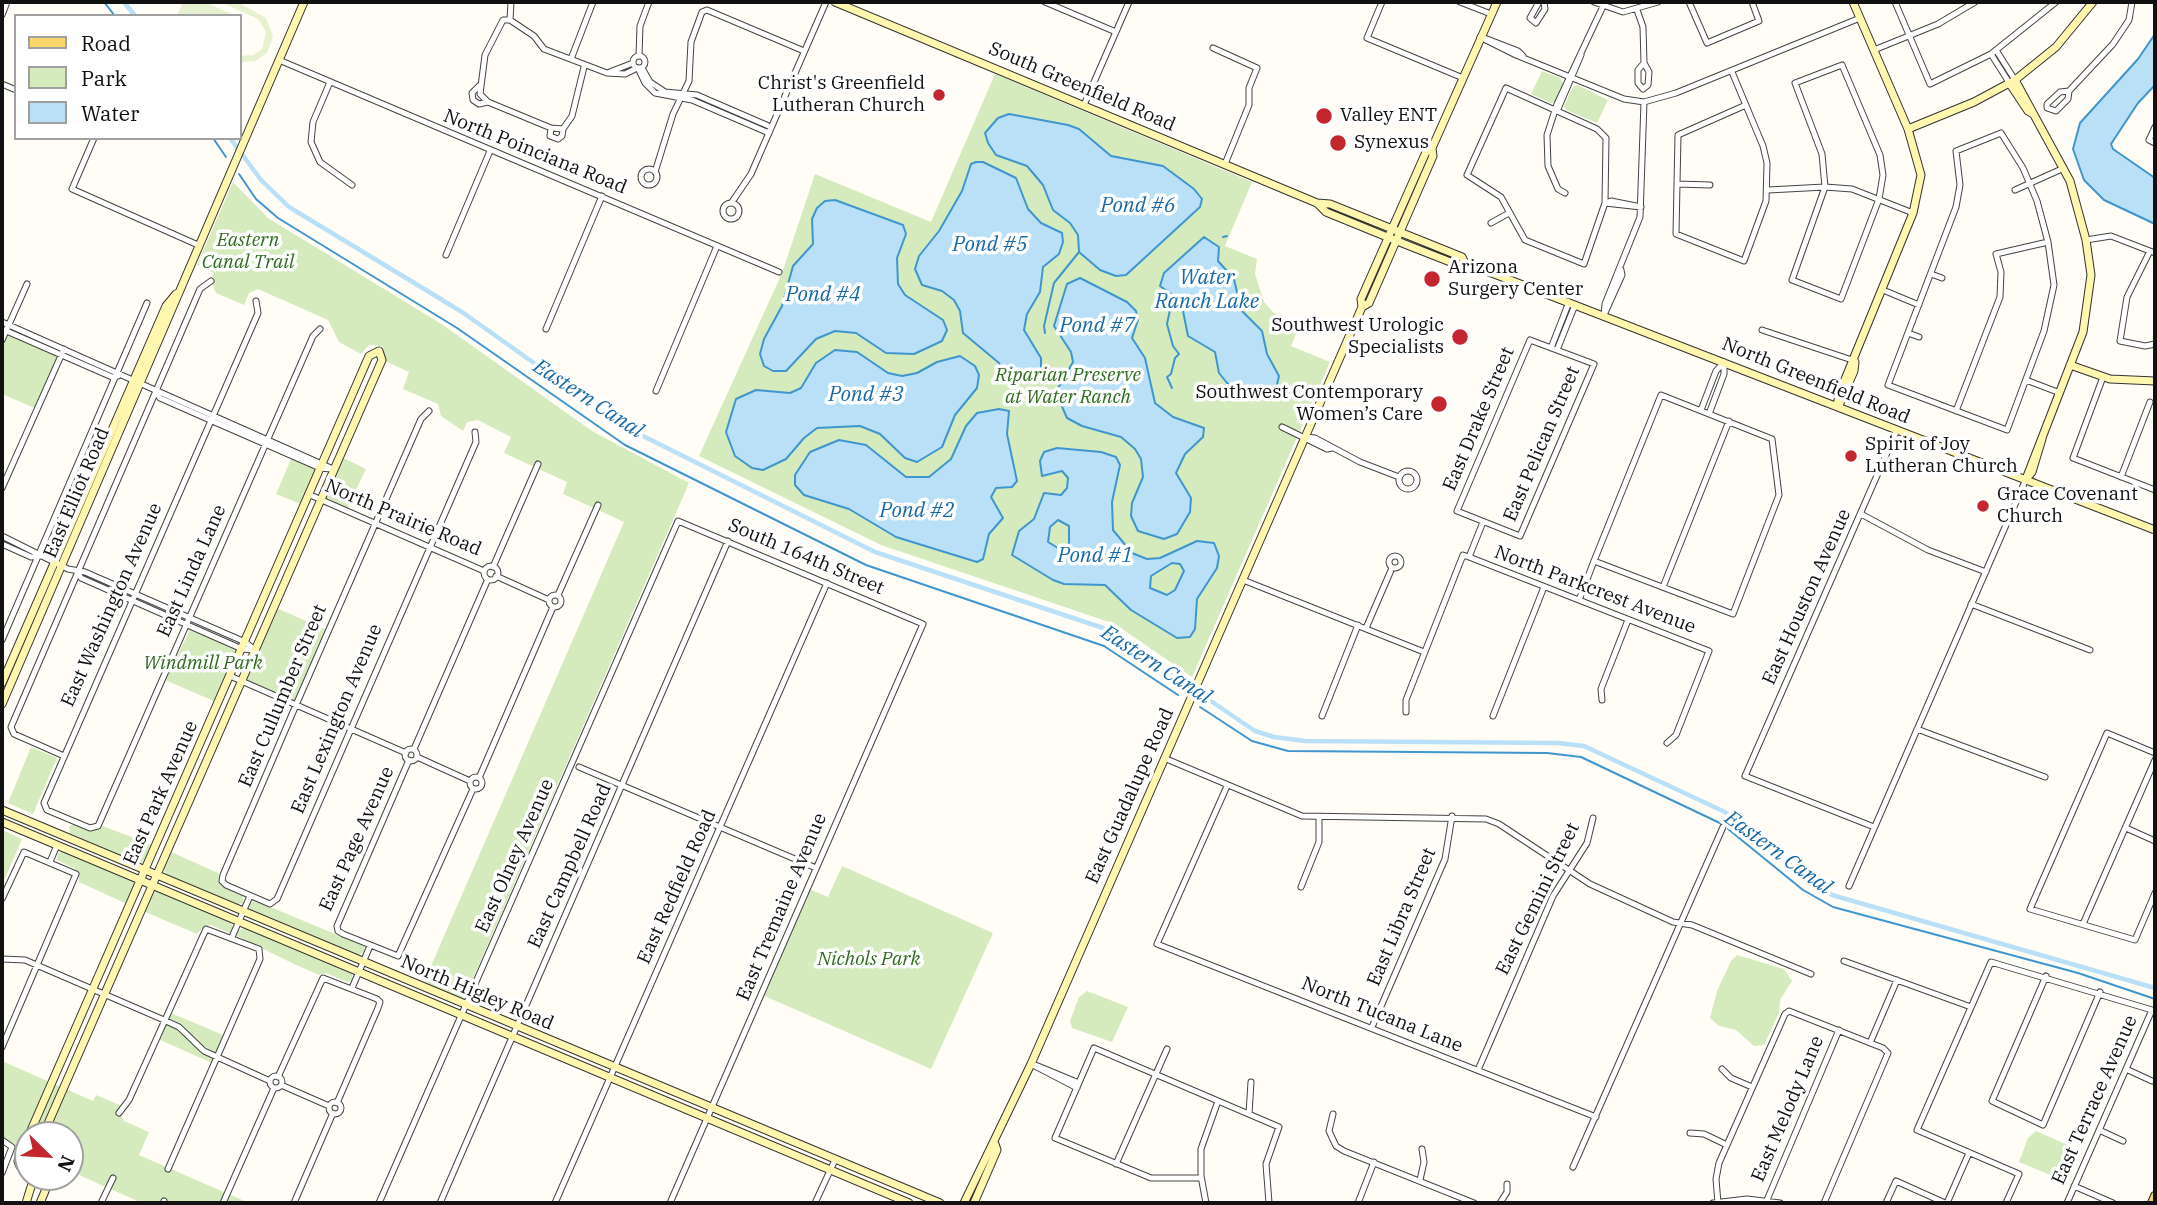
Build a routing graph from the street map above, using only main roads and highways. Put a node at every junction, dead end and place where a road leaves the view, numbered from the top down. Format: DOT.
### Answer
graph roads {
  1 [pos="304,2"];
  2 [pos="835,2"];
  3 [pos="1496,2"];
  4 [pos="1853,2"];
  5 [pos="2093,2"];
  6 [pos="2013,82"];
  7 [pos="1908,129"];
  8 [pos="1317,203"];
  9 [pos="1394,235"];
  10 [pos="2070,365"];
  11 [pos="2155,381"];
  12 [pos="1838,407"];
  13 [pos="2026,479"];
  14 [pos="2155,530"];
  15 [pos="58,564"];
  16 [pos="2,683"];
  17 [pos="2,704"];
  18 [pos="2,810"];
  19 [pos="2,821"];
  20 [pos="145,870"];
  21 [pos="156,875"];
  22 [pos="141,880"];
  23 [pos="152,885"];
  24 [pos="36,1121"];
  25 [pos="49,1121"];
  26 [pos="995,1144"];
  27 [pos="2155,1196"];
  28 [pos="909,1203"];
  29 [pos="940,1203"];
  30 [pos="964,1203"];
  31 [pos="974,1203"];
  32 [pos="2152,1203"];
  1 -- 15 [label="main road, East Elliot Road"];
  2 -- 8 [label="main road, South Greenfield Road"];
  3 -- 9 [label="main road, East Guadalupe Road"];
  4 -- 7 [label="main road"];
  5 -- 6 [label="main road"];
  6 -- 7 [label="main road"];
  6 -- 10 [label="main road"];
  7 -- 12 [label="main road"];
  8 -- 9 [label="main road, South Greenfield Road"];
  8 -- 9 [label="main road"];
  9 -- 12 [label="main road, North Greenfield Road"];
  9 -- 26 [label="main road, East Guadalupe Road"];
  10 -- 11 [label="main road"];
  10 -- 13 [label="main road"];
  12 -- 13 [label="main road, North Greenfield Road"];
  13 -- 14 [label="main road, North Greenfield Road"];
  15 -- 16 [label="main road, East Elliot Road"];
  15 -- 17 [label="main road, East Elliot Road"];
  18 -- 20 [label="main road, North Higley Road"];
  19 -- 22 [label="main road, North Higley Road"];
  20 -- 21 [label="main road, North Higley Road"];
  20 -- 21 [label="main road, East Park Avenue"];
  20 -- 22 [label="main road, East Park Avenue"];
  21 -- 23 [label="main road, East Park Avenue"];
  21 -- 29 [label="main road, North Higley Road"];
  22 -- 23 [label="main road, North Higley Road"];
  22 -- 24 [label="main road, East Park Avenue"];
  23 -- 25 [label="main road, East Park Avenue"];
  23 -- 28 [label="main road, North Higley Road"];
  26 -- 30 [label="main road, East Guadalupe Road"];
  26 -- 31 [label="main road, East Guadalupe Road"];
  27 -- 32 [label="main road"];
}
